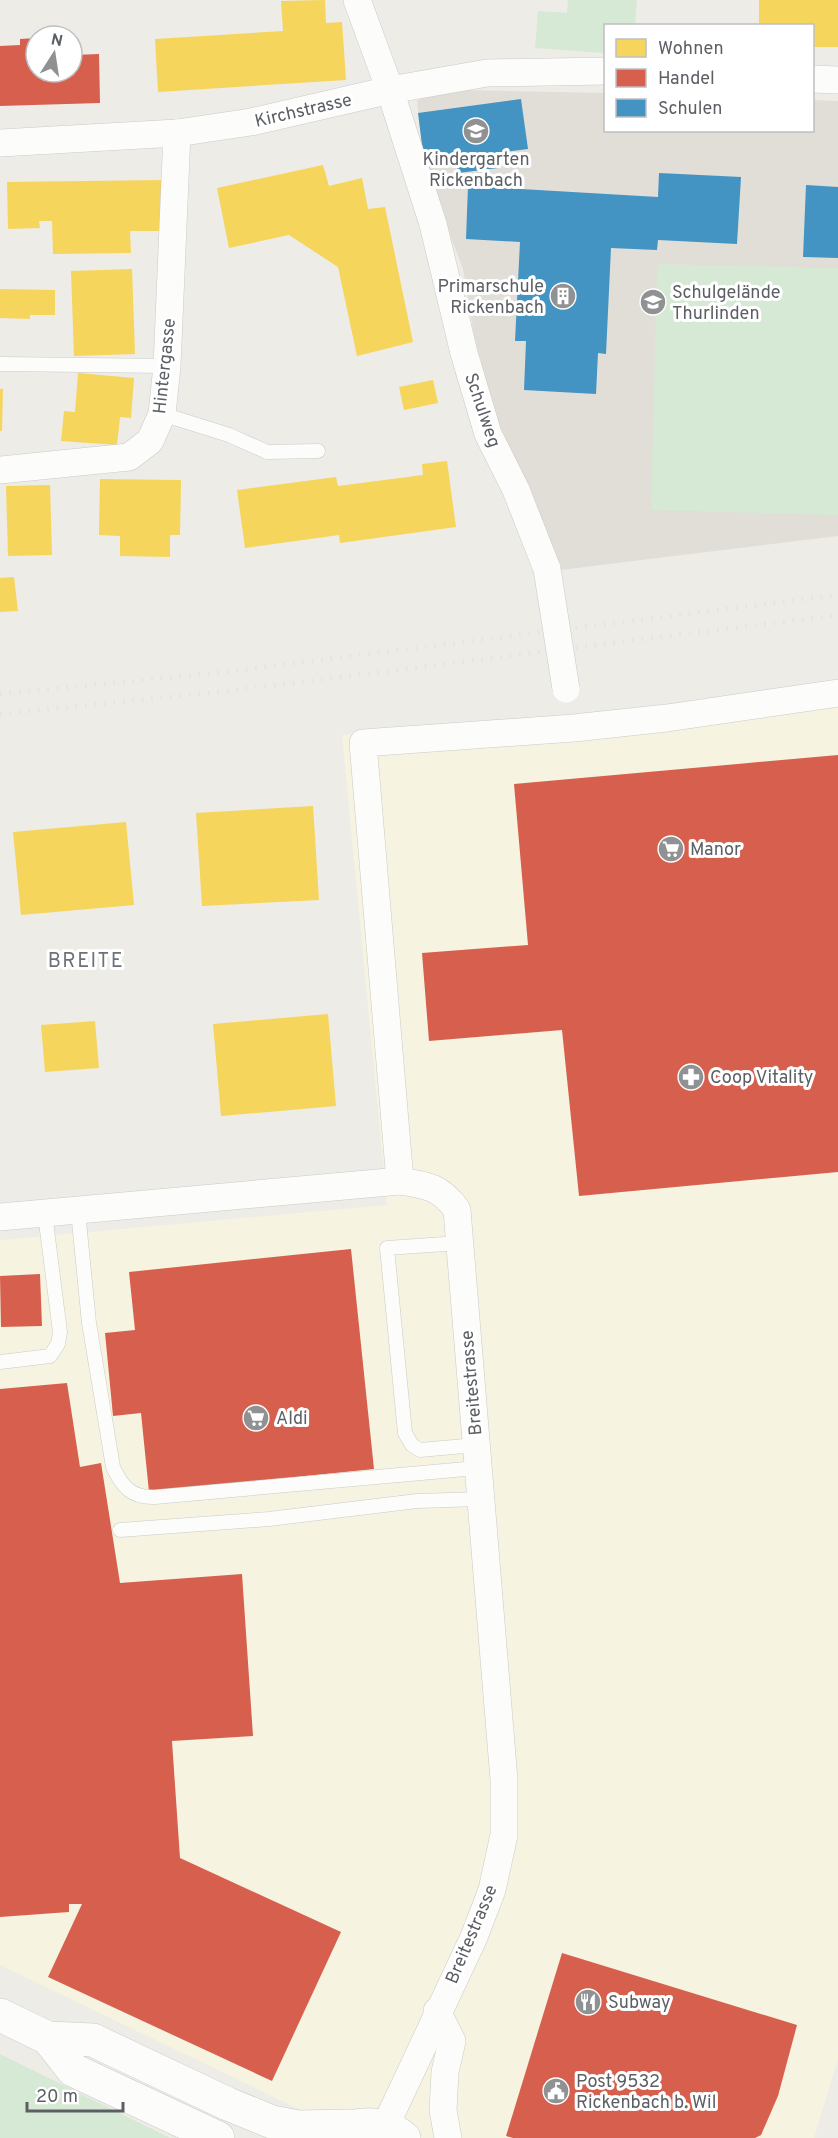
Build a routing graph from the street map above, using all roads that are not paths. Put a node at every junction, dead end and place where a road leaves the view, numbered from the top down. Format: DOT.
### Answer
graph roads {
  1 [pos="357,0"];
  2 [pos="604,71"];
  3 [pos="814,79"];
  4 [pos="838,80"];
  5 [pos="390,90"];
  6 [pos="177,133"];
  7 [pos="0,143"];
  8 [pos="0,364"];
  9 [pos="167,366"];
  10 [pos="162,414"];
  11 [pos="318,451"];
  12 [pos="0,470"];
  13 [pos="838,693"];
  14 [pos="574,728"];
  15 [pos="400,1181"];
  16 [pos="78,1211"];
  17 [pos="45,1214"];
  18 [pos="0,1217"];
  19 [pos="459,1244"];
  20 [pos="0,1362"];
  21 [pos="476,1456"];
  22 [pos="480,1499"];
  23 [pos="120,1530"];
  24 [pos="437,2011"];
  25 [pos="0,2015"];
  26 [pos="48,2038"];
  27 [pos="338,2132"];
  28 [pos="395,2133"];
  29 [pos="218,2138"];
  30 [pos="448,2138"];
  1 -- 5 [label="street, Schulweg"];
  2 -- 5 [label="street, Kirchstrasse"];
  3 -- 4 [label="street"];
  5 -- 6 [label="street, Kirchstrasse"];
  5 -- 14 [label="street, Schulweg, bridge"];
  6 -- 7 [label="street, Kirchstrasse"];
  6 -- 9 [label="street, Hintergasse"];
  8 -- 9 [label="lane"];
  9 -- 10 [label="street, Hintergasse"];
  10 -- 11 [label="lane"];
  10 -- 12 [label="street, Hintergasse"];
  13 -- 14 [label="street"];
  14 -- 15 [label="street"];
  15 -- 16 [label="street, Breitestrasse"];
  15 -- 19 [label="street, Breitestrasse"];
  16 -- 17 [label="street, Breitestrasse"];
  16 -- 21 [label="lane"];
  17 -- 18 [label="street, Breitestrasse"];
  17 -- 20 [label="lane"];
  19 -- 21 [label="street, Breitestrasse"];
  19 -- 21 [label="lane"];
  21 -- 22 [label="street, Breitestrasse"];
  22 -- 23 [label="lane"];
  22 -- 24 [label="street, Breitestrasse"];
  24 -- 28 [label="street, Breitestrasse"];
  24 -- 30 [label="street"];
  25 -- 26 [label="main road"];
  26 -- 27 [label="main road"];
  26 -- 29 [label="main road"];
  27 -- 28 [label="main road"];
}
